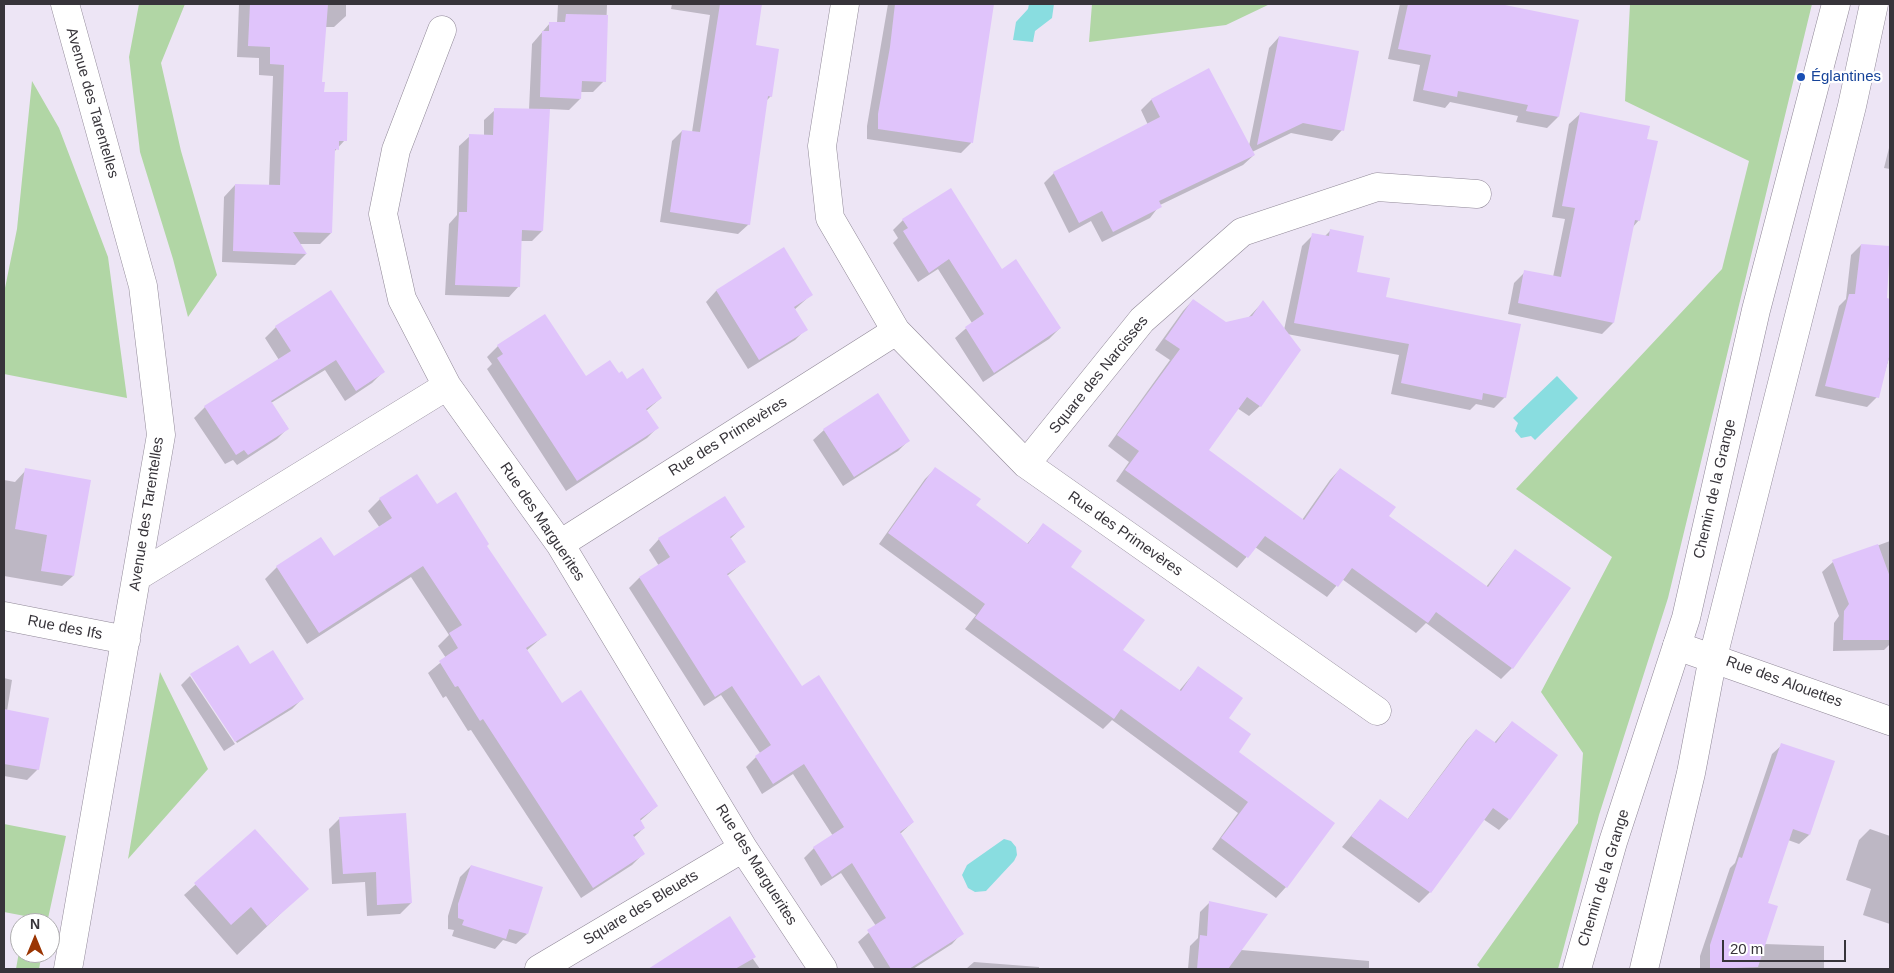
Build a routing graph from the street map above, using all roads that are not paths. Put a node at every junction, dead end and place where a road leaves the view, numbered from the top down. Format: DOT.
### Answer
graph roads {
  1 [pos="64,4"];
  2 [pos="845,4"];
  3 [pos="1836,4"];
  4 [pos="1874,4"];
  5 [pos="442,30"];
  6 [pos="1477,194"];
  7 [pos="896,331"];
  8 [pos="447,386"];
  9 [pos="1026,464"];
  10 [pos="560,544"];
  11 [pos="138,576"];
  12 [pos="4,616"];
  13 [pos="126,640"];
  14 [pos="1677,646"];
  15 [pos="1712,657"];
  16 [pos="1377,711"];
  17 [pos="1890,721"];
  18 [pos="743,848"];
  19 [pos="68,969"];
  20 [pos="540,969"];
  21 [pos="823,969"];
  22 [pos="1577,969"];
  23 [pos="1644,969"];
  1 -- 11 [label="street, Avenue des Tarentelles"];
  2 -- 7 [label="street, Rue des Primevères"];
  3 -- 14 [label="street, Chemin de la Grange"];
  4 -- 15 [label="street"];
  5 -- 8 [label="street, Rue des Marguerites"];
  6 -- 9 [label="street, Square des Narcisses"];
  7 -- 9 [label="street, Rue des Primevères"];
  7 -- 10 [label="street, Rue des Primevères"];
  8 -- 10 [label="street, Rue des Marguerites"];
  8 -- 11 [label="street"];
  9 -- 16 [label="street, Rue des Primevères"];
  10 -- 18 [label="street, Rue des Marguerites"];
  11 -- 13 [label="street, Avenue des Tarentelles"];
  12 -- 13 [label="street, Rue des Ifs"];
  13 -- 19 [label="street, Avenue des Tarentelles"];
  14 -- 15 [label="street, Rue des Alouettes"];
  14 -- 22 [label="street, Chemin de la Grange"];
  15 -- 17 [label="street, Rue des Alouettes"];
  15 -- 23 [label="street"];
  18 -- 20 [label="street, Square des Bleuets"];
  18 -- 21 [label="street, Rue des Marguerites"];
}
